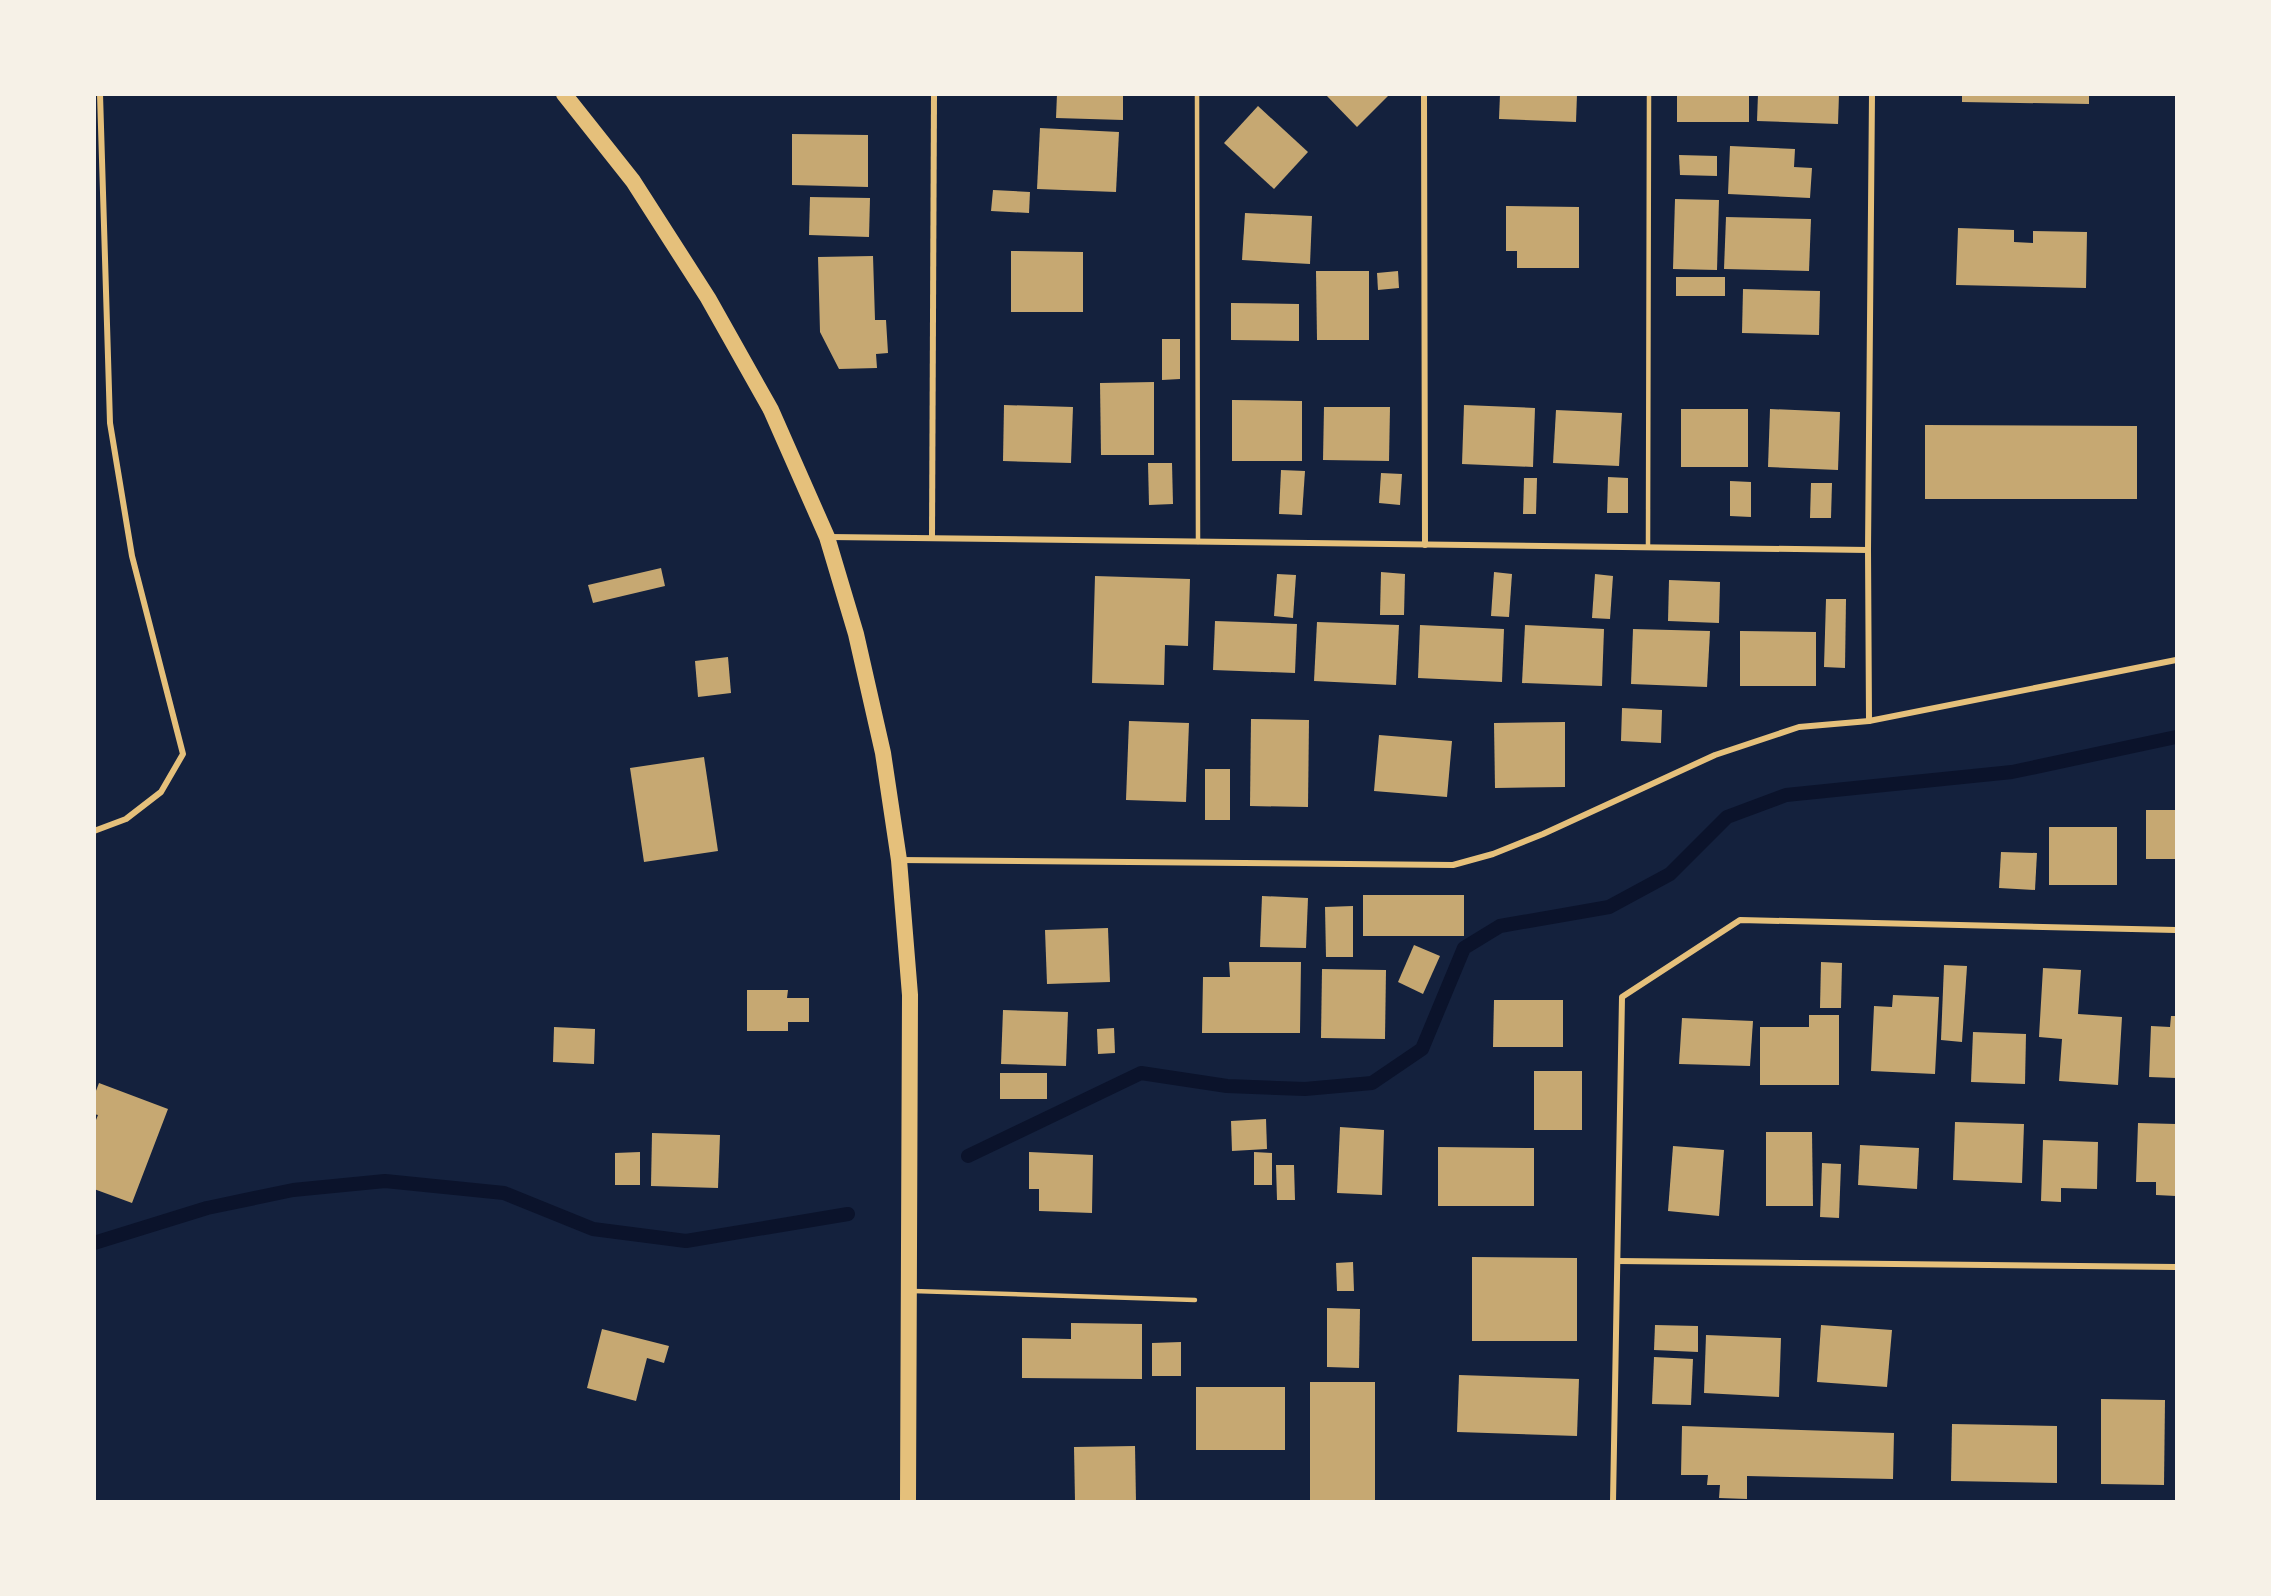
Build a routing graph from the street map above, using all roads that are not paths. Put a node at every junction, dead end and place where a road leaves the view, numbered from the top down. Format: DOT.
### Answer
graph roads {
  1 [pos="100,94"];
  2 [pos="564,94"];
  3 [pos="934,94"];
  4 [pos="1197,94"];
  5 [pos="1424,94"];
  6 [pos="1649,94"];
  7 [pos="1872,94"];
  8 [pos="826,537"];
  9 [pos="932,538"];
  10 [pos="1197,542"];
  11 [pos="1425,544"];
  12 [pos="1647,547"];
  13 [pos="1868,550"];
  14 [pos="2176,660"];
  15 [pos="1869,721"];
  16 [pos="94,831"];
  17 [pos="899,860"];
  18 [pos="2176,930"];
  19 [pos="1618,1261"];
  20 [pos="2176,1267"];
  21 [pos="908,1290"];
  22 [pos="1195,1300"];
  23 [pos="908,1502"];
  24 [pos="1613,1502"];
  1 -- 16 [label="street"];
  2 -- 8 [label="highway"];
  3 -- 9 [label="street"];
  4 -- 10 [label="lane"];
  5 -- 11 [label="street"];
  6 -- 12 [label="lane"];
  7 -- 13 [label="street"];
  8 -- 9 [label="street"];
  8 -- 17 [label="highway"];
  9 -- 10 [label="street"];
  10 -- 11 [label="street"];
  11 -- 12 [label="street"];
  12 -- 13 [label="street"];
  13 -- 15 [label="street"];
  14 -- 15 [label="street"];
  15 -- 17 [label="street"];
  17 -- 21 [label="highway"];
  18 -- 19 [label="street"];
  19 -- 20 [label="street"];
  19 -- 24 [label="street"];
  21 -- 22 [label="lane"];
  21 -- 23 [label="highway"];
}
